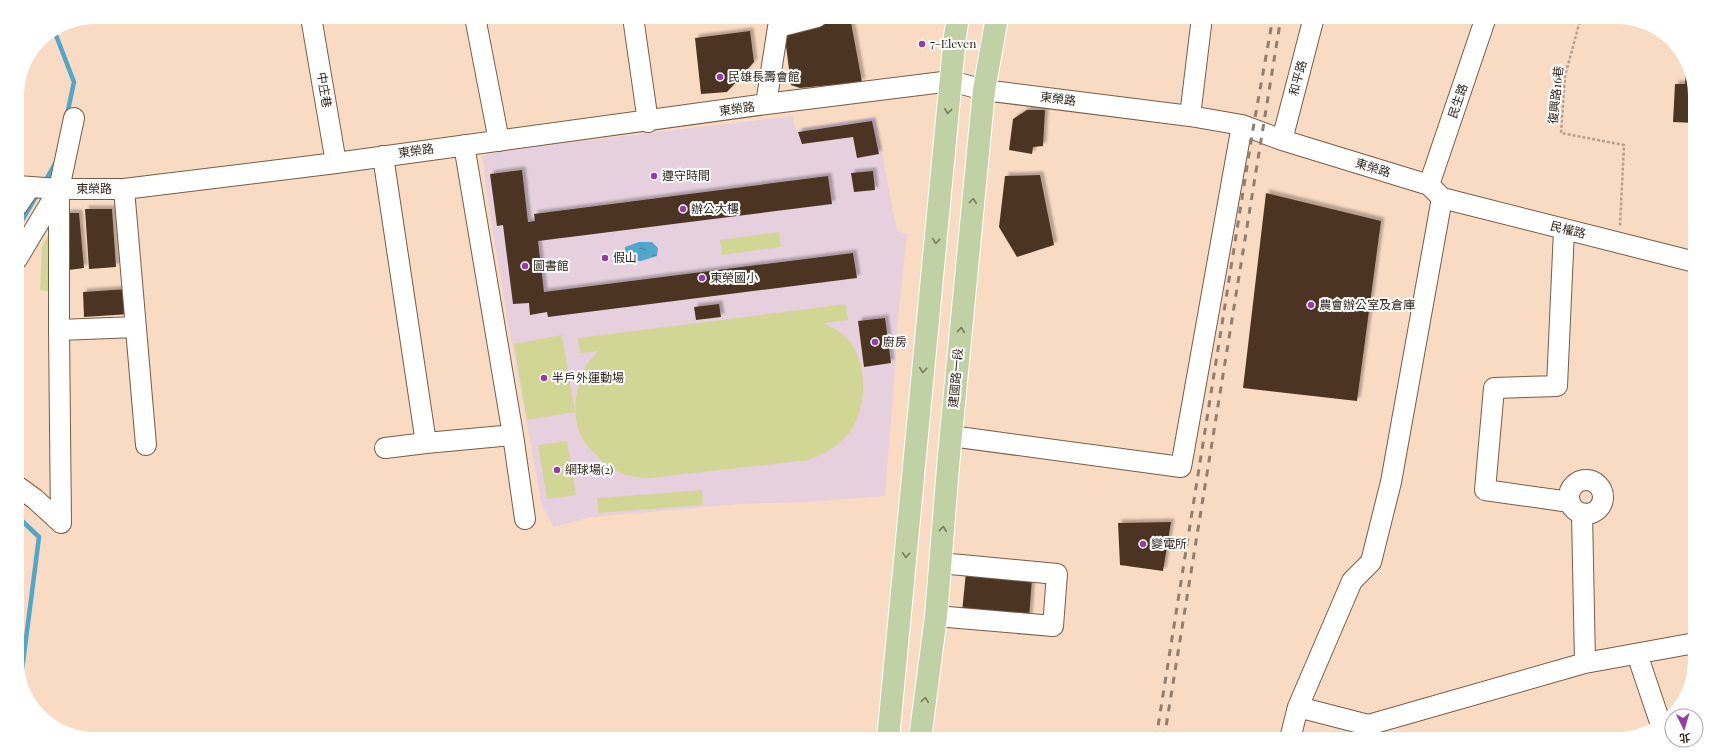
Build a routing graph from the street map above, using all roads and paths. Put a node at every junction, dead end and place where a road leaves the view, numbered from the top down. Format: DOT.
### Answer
graph roads {
  1 [pos="312,24"];
  2 [pos="476,24"];
  3 [pos="634,24"];
  4 [pos="778,24"];
  5 [pos="957,24"];
  6 [pos="996,24"];
  7 [pos="1201,24"];
  8 [pos="1312,24"];
  9 [pos="1484,24"];
  10 [pos="1579,24"];
  11 [pos="951,81"];
  12 [pos="984,90"];
  13 [pos="766,104"];
  14 [pos="1190,116"];
  15 [pos="74,118"];
  16 [pos="648,122"];
  17 [pos="1242,125"];
  18 [pos="1282,140"];
  19 [pos="499,141"];
  20 [pos="464,145"];
  21 [pos="383,156"];
  22 [pos="336,163"];
  23 [pos="26,186"];
  24 [pos="55,189"];
  25 [pos="124,189"];
  26 [pos="1435,192"];
  27 [pos="1564,230"];
  28 [pos="1619,243"];
  29 [pos="24,246"];
  30 [pos="1688,260"];
  31 [pos="136,327"];
  32 [pos="59,330"];
  33 [pos="513,435"];
  34 [pos="951,436"];
  35 [pos="426,443"];
  36 [pos="146,445"];
  37 [pos="385,448"];
  38 [pos="24,491"];
  39 [pos="525,519"];
  40 [pos="940,563"];
  41 [pos="936,616"];
  42 [pos="1688,644"];
  43 [pos="1637,654"];
  44 [pos="1584,663"];
  45 [pos="1298,707"];
  46 [pos="1659,718"];
  47 [pos="889,732"];
  48 [pos="921,732"];
  49 [pos="1292,732"];
  1 -- 22 [label="street, 中庄巷"];
  2 -- 19 [label="street"];
  3 -- 16 [label="street"];
  4 -- 13 [label="street"];
  5 -- 11 [label="main road"];
  6 -- 12 [label="main road, 建國路一段"];
  7 -- 14 [label="street"];
  8 -- 18 [label="street, 和平路"];
  9 -- 26 [label="street, 民生路"];
  10 -- 28 [label="path, 復興路16巷"];
  11 -- 12 [label="street, 東榮路"];
  11 -- 13 [label="street, 東榮路"];
  11 -- 47 [label="main road, one-way"];
  12 -- 14 [label="street, 東榮路"];
  34 -- 12 [label="main road, 建國路一段, one-way"];
  13 -- 16 [label="street, 東榮路"];
  14 -- 17 [label="street, 東榮路"];
  15 -- 24 [label="street"];
  16 -- 19 [label="street, 東榮路"];
  17 -- 18 [label="street, 東榮路"];
  17 -- 34 [label="street"];
  18 -- 26 [label="street, 東榮路"];
  19 -- 20 [label="street, 東榮路"];
  20 -- 21 [label="street, 東榮路"];
  20 -- 33 [label="street"];
  21 -- 22 [label="street, 東榮路"];
  21 -- 35 [label="street"];
  22 -- 25 [label="street, 東榮路"];
  23 -- 24 [label="street, 東榮路"];
  24 -- 25 [label="street, 東榮路"];
  24 -- 29 [label="street"];
  24 -- 32 [label="street"];
  25 -- 31 [label="street"];
  26 -- 27 [label="street, 民權路"];
  26 -- 45 [label="street, 民生路"];
  27 -- 28 [label="street, 民權路"];
  27 -- 44 [label="street"];
  28 -- 30 [label="street, 民權路"];
  31 -- 32 [label="street"];
  31 -- 36 [label="street"];
  32 -- 38 [label="street"];
  33 -- 35 [label="street"];
  33 -- 39 [label="street"];
  40 -- 34 [label="main road, 建國路一段, one-way"];
  35 -- 37 [label="street"];
  40 -- 41 [label="main road, 建國路一段"];
  40 -- 41 [label="street"];
  48 -- 41 [label="main road, 建國路一段, one-way"];
  42 -- 43 [label="street"];
  43 -- 44 [label="street"];
  43 -- 46 [label="street"];
  44 -- 45 [label="street"];
  45 -- 49 [label="street, 民生路"];
}
